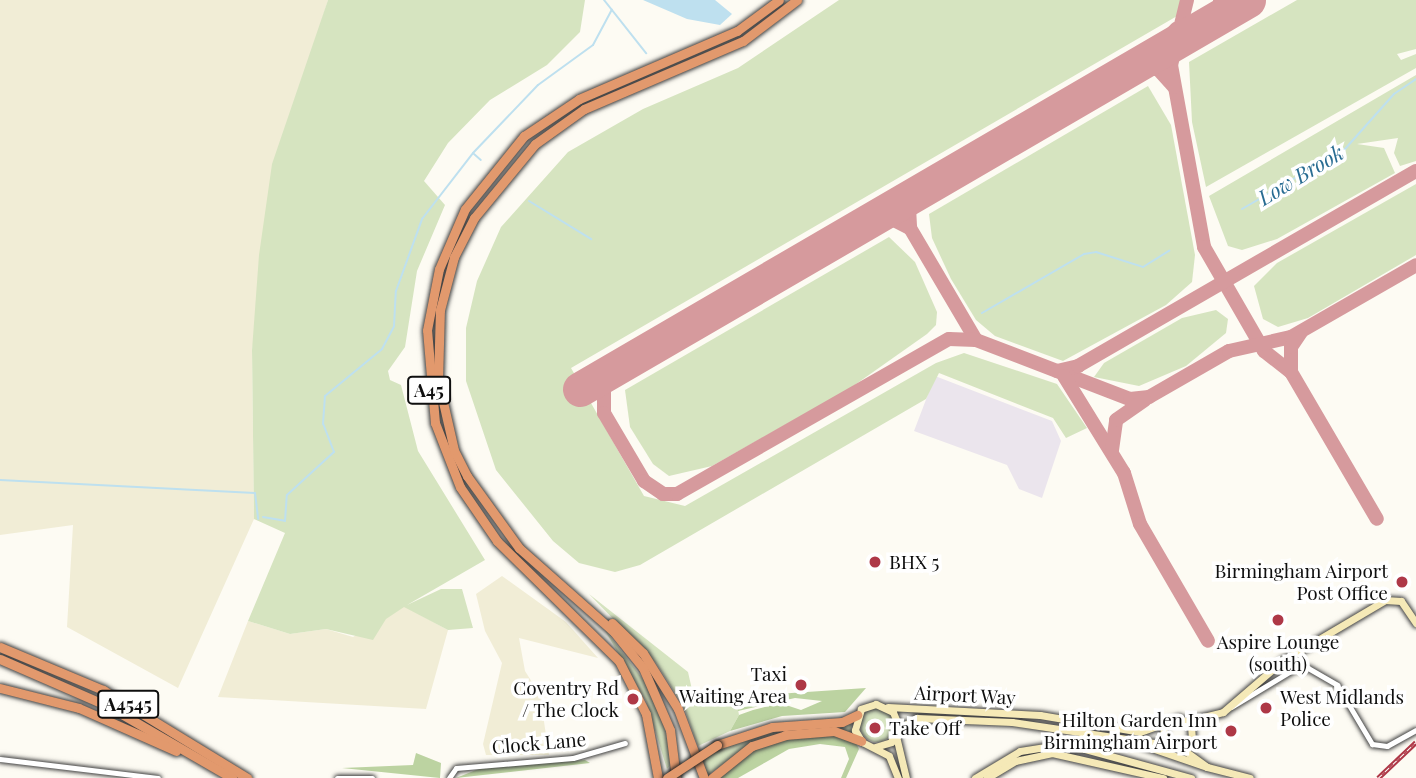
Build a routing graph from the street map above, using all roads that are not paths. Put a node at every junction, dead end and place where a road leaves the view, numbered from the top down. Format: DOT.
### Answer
graph roads {
  1 [pos="779,0"];
  2 [pos="796,0"];
  3 [pos="570,593"];
  4 [pos="1416,623"];
  5 [pos="0,647"];
  6 [pos="0,659"];
  7 [pos="0,688"];
  8 [pos="888,707"];
  9 [pos="1223,712"];
  10 [pos="857,715"];
  11 [pos="1187,721"];
  12 [pos="1164,726"];
  13 [pos="1416,730"];
  14 [pos="897,732"];
  15 [pos="1120,737"];
  16 [pos="861,741"];
  17 [pos="625,743"];
  18 [pos="1167,745"];
  19 [pos="875,747"];
  20 [pos="1181,748"];
  21 [pos="0,760"];
  22 [pos="1206,767"];
  23 [pos="216,768"];
  24 [pos="658,775"];
  25 [pos="714,776"];
  26 [pos="158,778"];
  27 [pos="232,778"];
  28 [pos="247,778"];
  29 [pos="337,778"];
  30 [pos="372,778"];
  31 [pos="449,778"];
  32 [pos="667,778"];
  33 [pos="676,778"];
  34 [pos="704,778"];
  35 [pos="898,778"];
  36 [pos="906,778"];
  37 [pos="975,778"];
  38 [pos="987,778"];
  39 [pos="1163,778"];
  40 [pos="1191,778"];
  41 [pos="1250,778"];
  1 -- 24 [label="highway, A45"];
  2 -- 3 [label="highway, A45"];
  3 -- 33 [label="highway, A45"];
  3 -- 34 [label="highway"];
  4 -- 9 [label="street"];
  5 -- 28 [label="highway, A4545"];
  6 -- 23 [label="highway, A4545"];
  7 -- 23 [label="highway"];
  8 -- 10 [label="street"];
  8 -- 12 [label="street, Airport Way"];
  8 -- 14 [label="street"];
  9 -- 11 [label="street"];
  9 -- 13 [label="street"];
  10 -- 16 [label="street"];
  10 -- 32 [label="highway, bridge"];
  11 -- 12 [label="street"];
  11 -- 20 [label="street"];
  12 -- 18 [label="street"];
  14 -- 15 [label="street, Airport Way"];
  14 -- 19 [label="street"];
  14 -- 36 [label="street"];
  15 -- 18 [label="street, Airport Way"];
  15 -- 22 [label="street"];
  16 -- 19 [label="street"];
  16 -- 25 [label="highway"];
  17 -- 31 [label="street, Clock Lane"];
  18 -- 20 [label="street"];
  19 -- 35 [label="street"];
  20 -- 22 [label="street"];
  21 -- 26 [label="street"];
  22 -- 41 [label="street"];
  23 -- 27 [label="highway, A4545"];
  29 -- 30 [label="street"];
  37 -- 40 [label="street"];
  38 -- 39 [label="street"];
}
